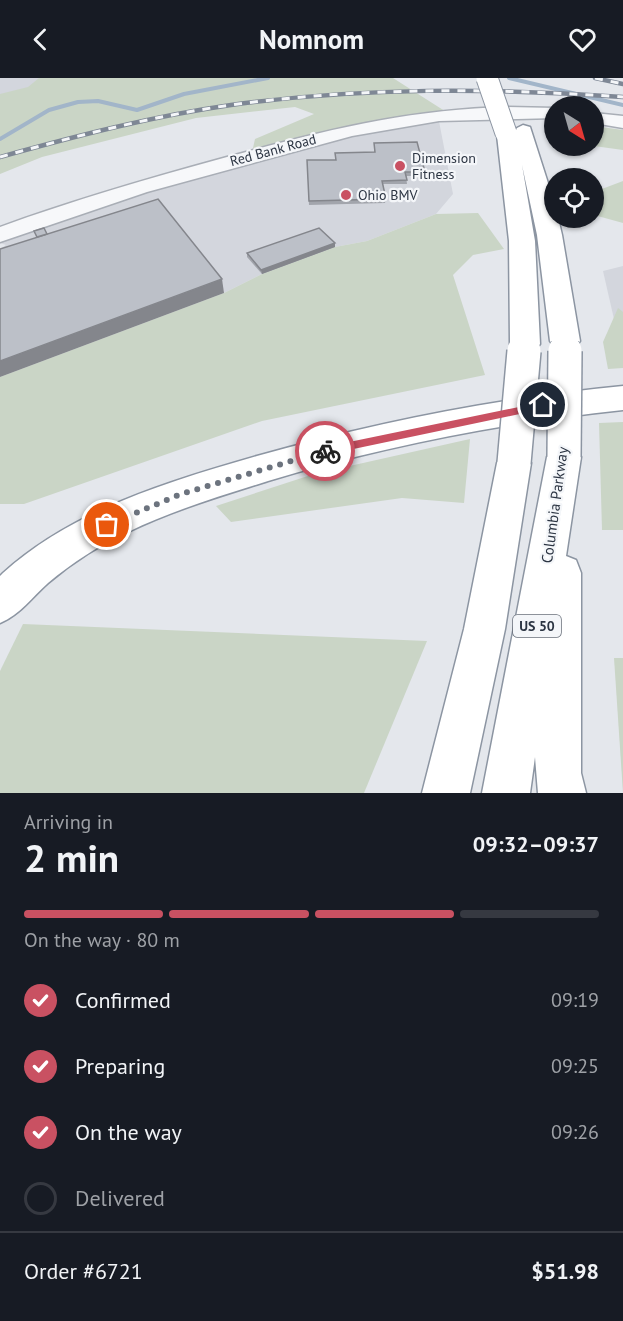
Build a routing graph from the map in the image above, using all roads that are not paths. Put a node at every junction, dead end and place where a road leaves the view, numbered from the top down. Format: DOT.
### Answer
graph roads {
  1 [pos="487,78"];
  2 [pos="501,78"];
  3 [pos="544,113"];
  4 [pos="604,119"];
  5 [pos="623,122"];
  6 [pos="515,132"];
  7 [pos="0,235"];
  8 [pos="623,385"];
  9 [pos="623,398"];
  10 [pos="564,458"];
  11 [pos="0,574"];
  12 [pos="0,604"];
  13 [pos="463,729"];
  14 [pos="423,793"];
  15 [pos="446,793"];
  16 [pos="506,793"];
  17 [pos="562,793"];
  1 -- 6 [label="highway, Columbia Parkway / US 50, bridge"];
  2 -- 6 [label="highway, Columbia Parkway / US 50"];
  3 -- 7 [label="street, Red Bank Road"];
  4 -- 5 [label="street"];
  6 -- 10 [label="highway, Columbia Parkway / US 50, bridge"];
  6 -- 13 [label="highway, Columbia Parkway / US 50, bridge"];
  8 -- 11 [label="highway"];
  9 -- 12 [label="highway"];
  10 -- 16 [label="highway, Columbia Parkway / US 50"];
  10 -- 17 [label="highway"];
  13 -- 14 [label="highway"];
  13 -- 15 [label="highway, Columbia Parkway / US 50"];
}
